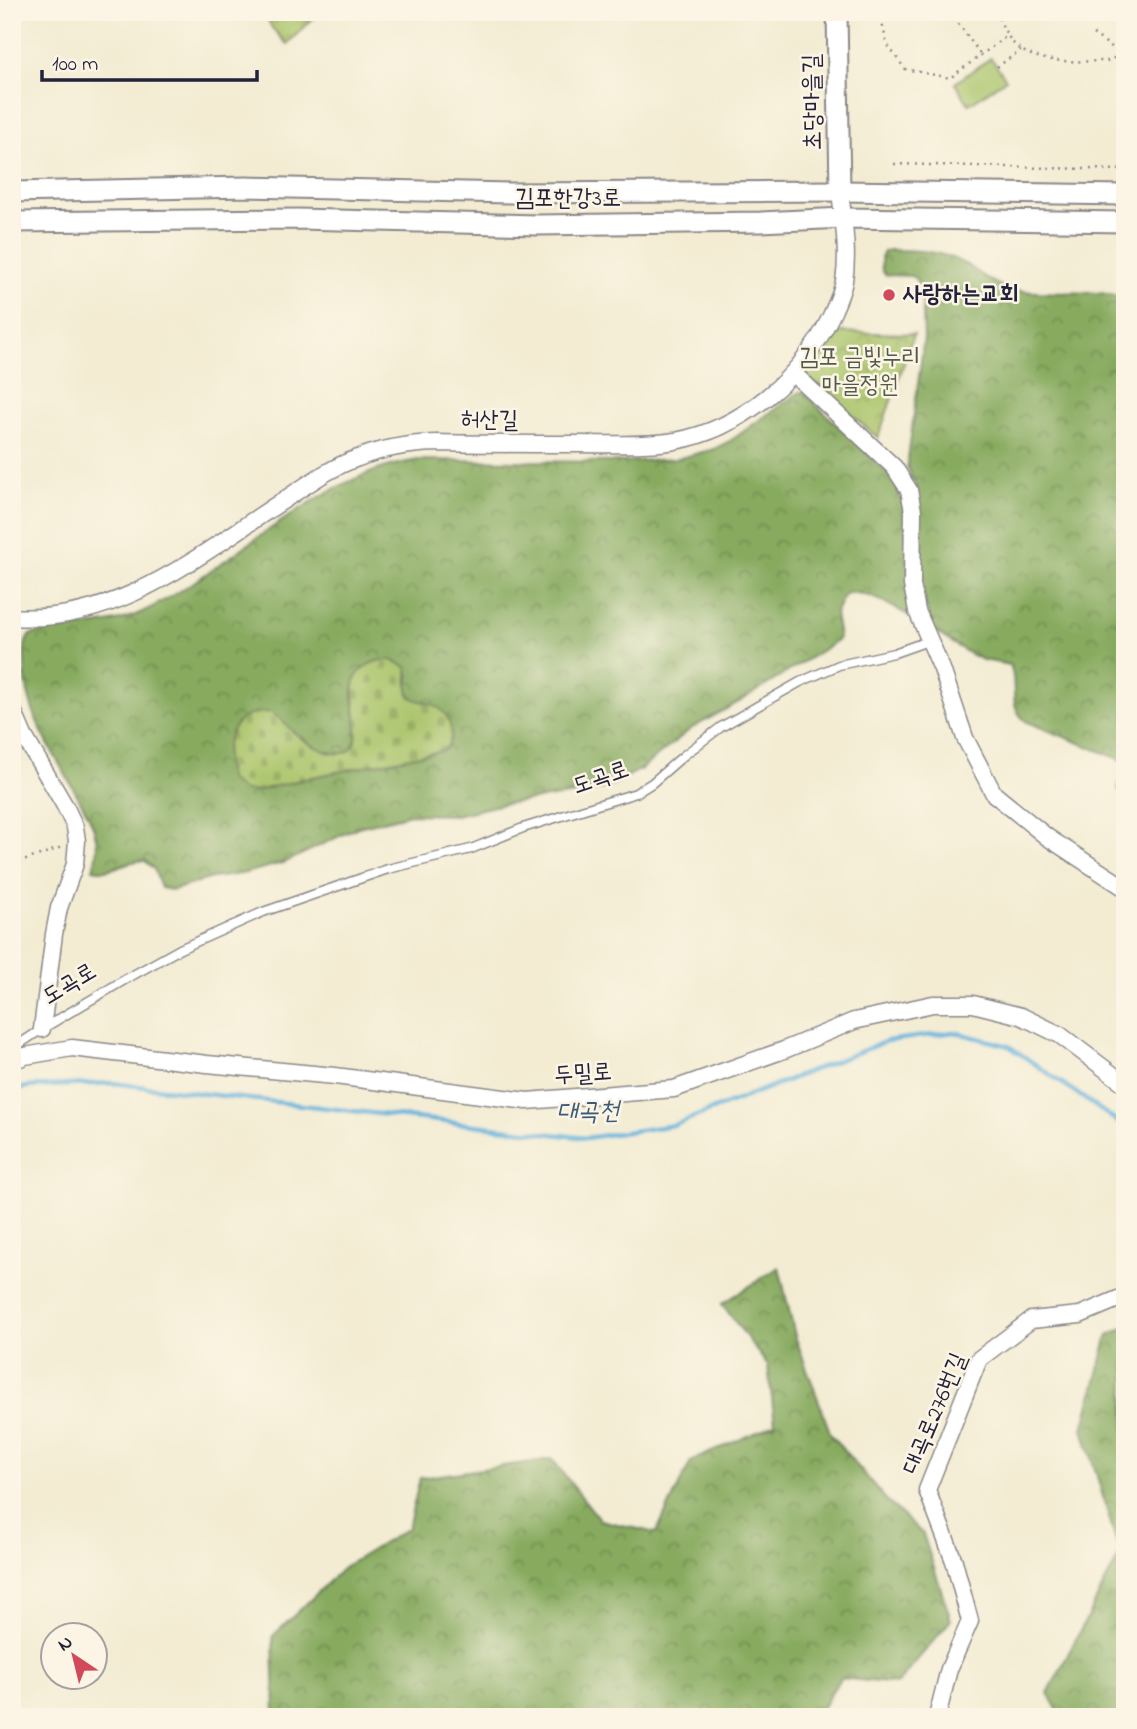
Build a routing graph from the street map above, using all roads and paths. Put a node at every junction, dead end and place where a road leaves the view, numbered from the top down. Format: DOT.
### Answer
graph roads {
  1 [pos="837,12"];
  2 [pos="950,12"];
  3 [pos="996,12"];
  4 [pos="881,19"];
  5 [pos="1093,34"];
  6 [pos="1007,36"];
  7 [pos="1125,47"];
  8 [pos="1021,50"];
  9 [pos="1119,52"];
  10 [pos="981,55"];
  11 [pos="997,66"];
  12 [pos="894,164"];
  13 [pos="1125,170"];
  14 [pos="840,191"];
  15 [pos="12,192"];
  16 [pos="1125,195"];
  17 [pos="843,218"];
  18 [pos="12,222"];
  19 [pos="1125,222"];
  20 [pos="793,373"];
  21 [pos="12,617"];
  22 [pos="929,641"];
  23 [pos="12,708"];
  24 [pos="77,841"];
  25 [pos="12,865"];
  26 [pos="1125,888"];
  27 [pos="41,1028"];
  28 [pos="12,1049"];
  29 [pos="12,1061"];
  30 [pos="1125,1084"];
  31 [pos="1125,1296"];
  32 [pos="937,1717"];
  1 -- 14 [label="street, 초당마을길"];
  2 -- 10 [label="path"];
  3 -- 6 [label="path"];
  4 -- 10 [label="path"];
  5 -- 9 [label="path"];
  6 -- 8 [label="path"];
  6 -- 10 [label="path"];
  7 -- 9 [label="path"];
  8 -- 9 [label="path"];
  8 -- 11 [label="path"];
  12 -- 13 [label="path"];
  14 -- 15 [label="street, 김포한강3로"];
  14 -- 16 [label="street, 김포한강3로"];
  14 -- 17 [label="street, 허산길"];
  17 -- 18 [label="street, 김포한강3로"];
  17 -- 19 [label="street, 김포한강3로"];
  17 -- 20 [label="street, 허산길"];
  20 -- 21 [label="street, 허산길"];
  20 -- 22 [label="street"];
  22 -- 26 [label="street"];
  22 -- 27 [label="lane, 도곡로"];
  23 -- 24 [label="street"];
  24 -- 25 [label="path"];
  24 -- 27 [label="street"];
  27 -- 28 [label="lane, 도곡로"];
  29 -- 30 [label="street, 두밀로"];
  31 -- 32 [label="street, 대곡로276번길"];
}
